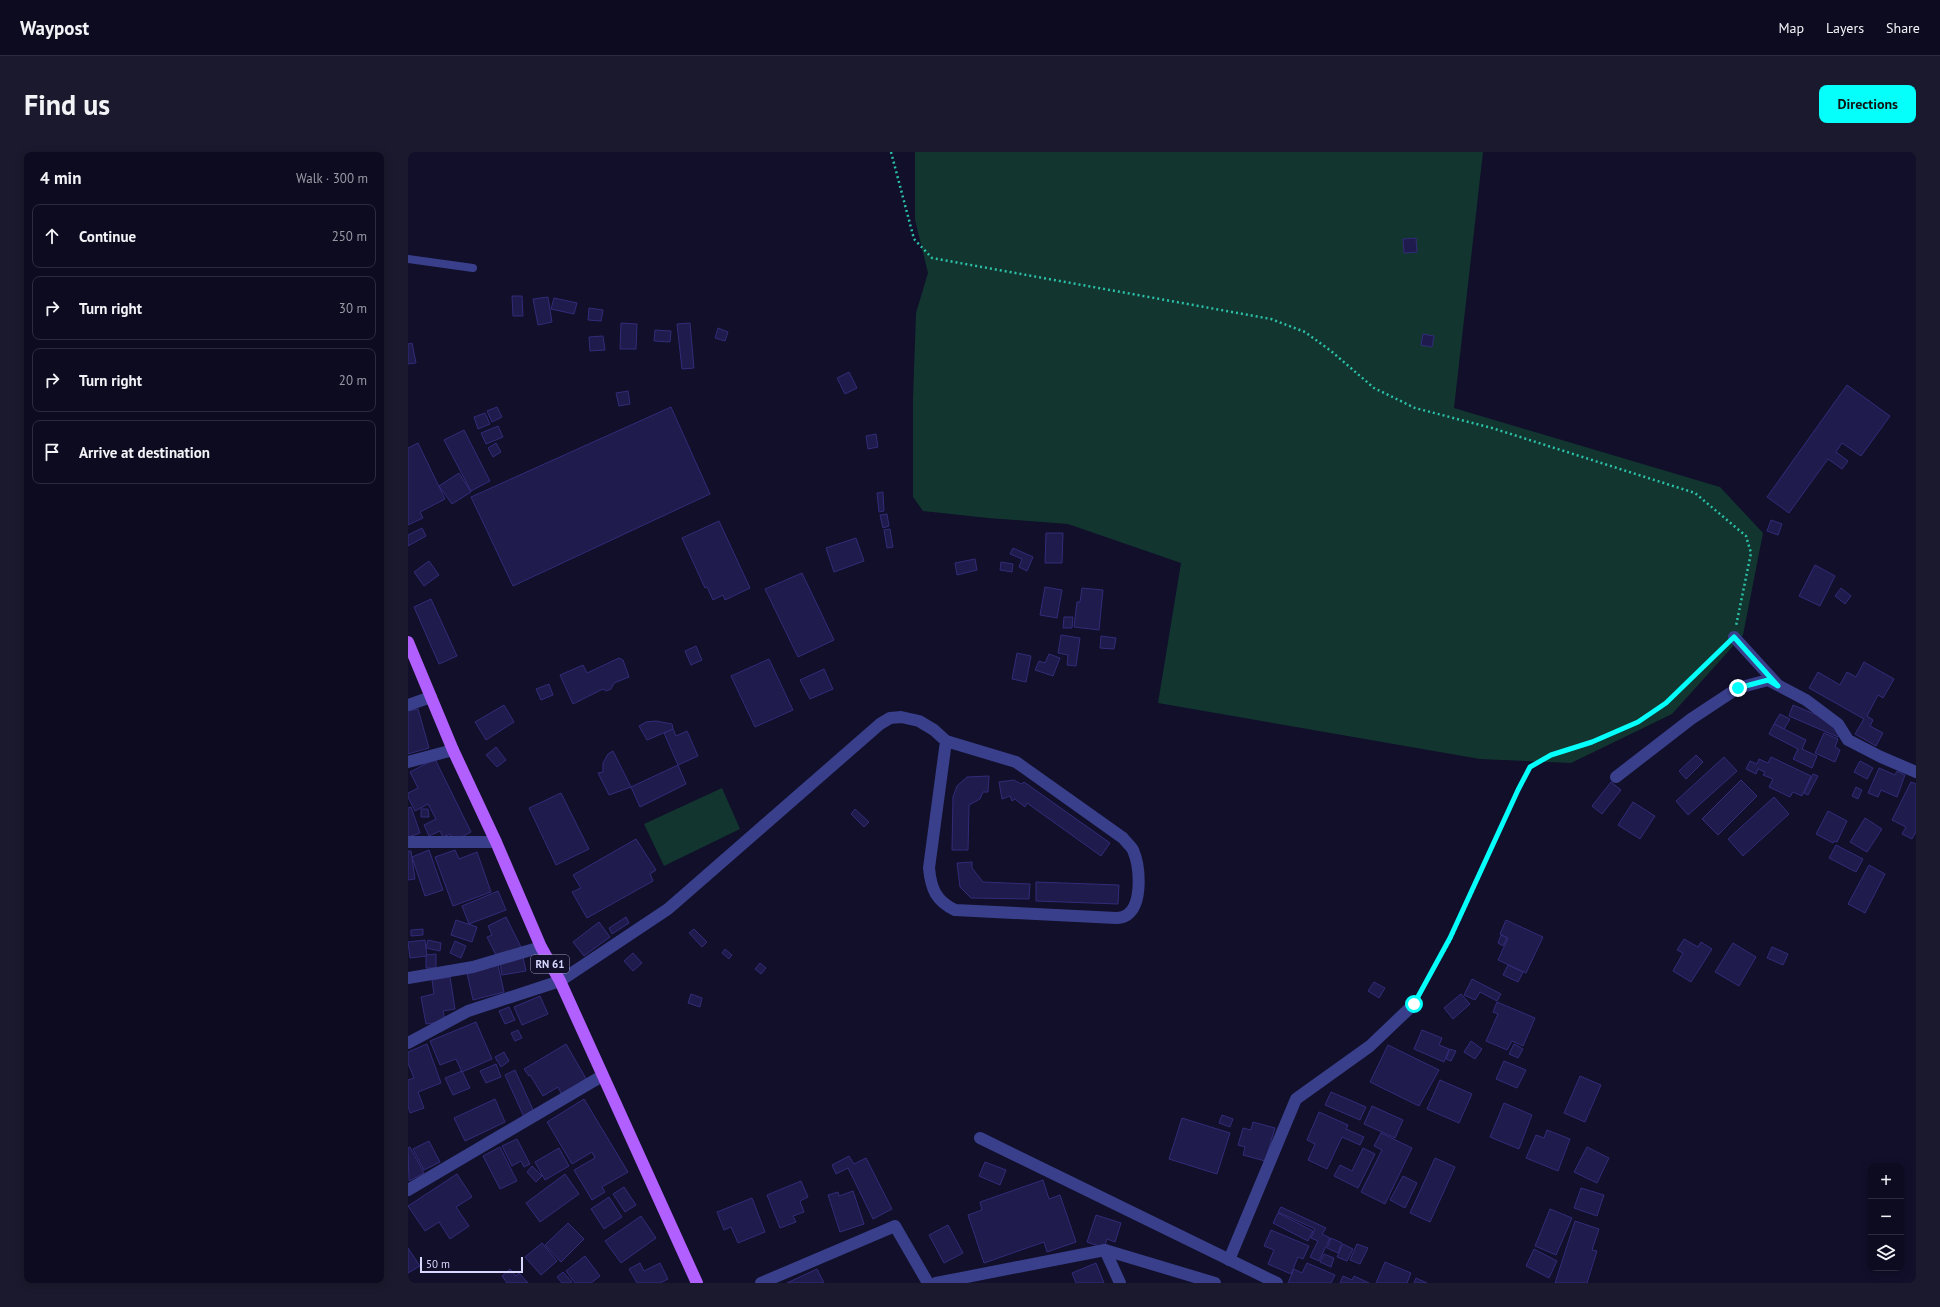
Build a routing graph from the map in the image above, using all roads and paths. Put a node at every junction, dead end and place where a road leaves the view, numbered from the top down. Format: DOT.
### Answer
graph roads {
  1 [pos="891,152"];
  2 [pos="408,259"];
  3 [pos="473,268"];
  4 [pos="1734,637"];
  5 [pos="408,642"];
  6 [pos="1778,686"];
  7 [pos="431,697"];
  8 [pos="408,705"];
  9 [pos="946,741"];
  10 [pos="453,750"];
  11 [pos="408,762"];
  12 [pos="1916,772"];
  13 [pos="1616,777"];
  14 [pos="408,842"];
  15 [pos="496,842"];
  16 [pos="541,947"];
  17 [pos="408,978"];
  18 [pos="560,981"];
  19 [pos="1414,1004"];
  20 [pos="408,1043"];
  21 [pos="602,1076"];
  22 [pos="980,1138"];
  23 [pos="408,1190"];
  24 [pos="1106,1250"];
  25 [pos="1229,1260"];
  26 [pos="979,1279"];
  27 [pos="697,1283"];
  28 [pos="761,1283"];
  29 [pos="928,1283"];
  30 [pos="936,1283"];
  31 [pos="1120,1283"];
  32 [pos="1215,1283"];
  33 [pos="1277,1283"];
  1 -- 4 [label="path"];
  2 -- 3 [label="lane"];
  4 -- 6 [label="street"];
  4 -- 19 [label="path"];
  5 -- 7 [label="main road, RN 61"];
  6 -- 12 [label="street"];
  6 -- 13 [label="street"];
  7 -- 8 [label="street"];
  7 -- 10 [label="main road, RN 61"];
  9 -- 9 [label="street"];
  9 -- 18 [label="street"];
  10 -- 11 [label="street"];
  10 -- 15 [label="main road, RN 61"];
  14 -- 15 [label="street"];
  15 -- 16 [label="main road, RN 61"];
  16 -- 17 [label="street"];
  16 -- 18 [label="main road, RN 61"];
  18 -- 20 [label="street"];
  18 -- 21 [label="main road, RN 61"];
  19 -- 25 [label="street"];
  21 -- 23 [label="street"];
  21 -- 27 [label="main road, RN 61"];
  22 -- 25 [label="street"];
  24 -- 26 [label="street"];
  24 -- 31 [label="street"];
  24 -- 32 [label="street"];
  25 -- 33 [label="street"];
  26 -- 30 [label="street"];
  28 -- 29 [label="street"];
}
